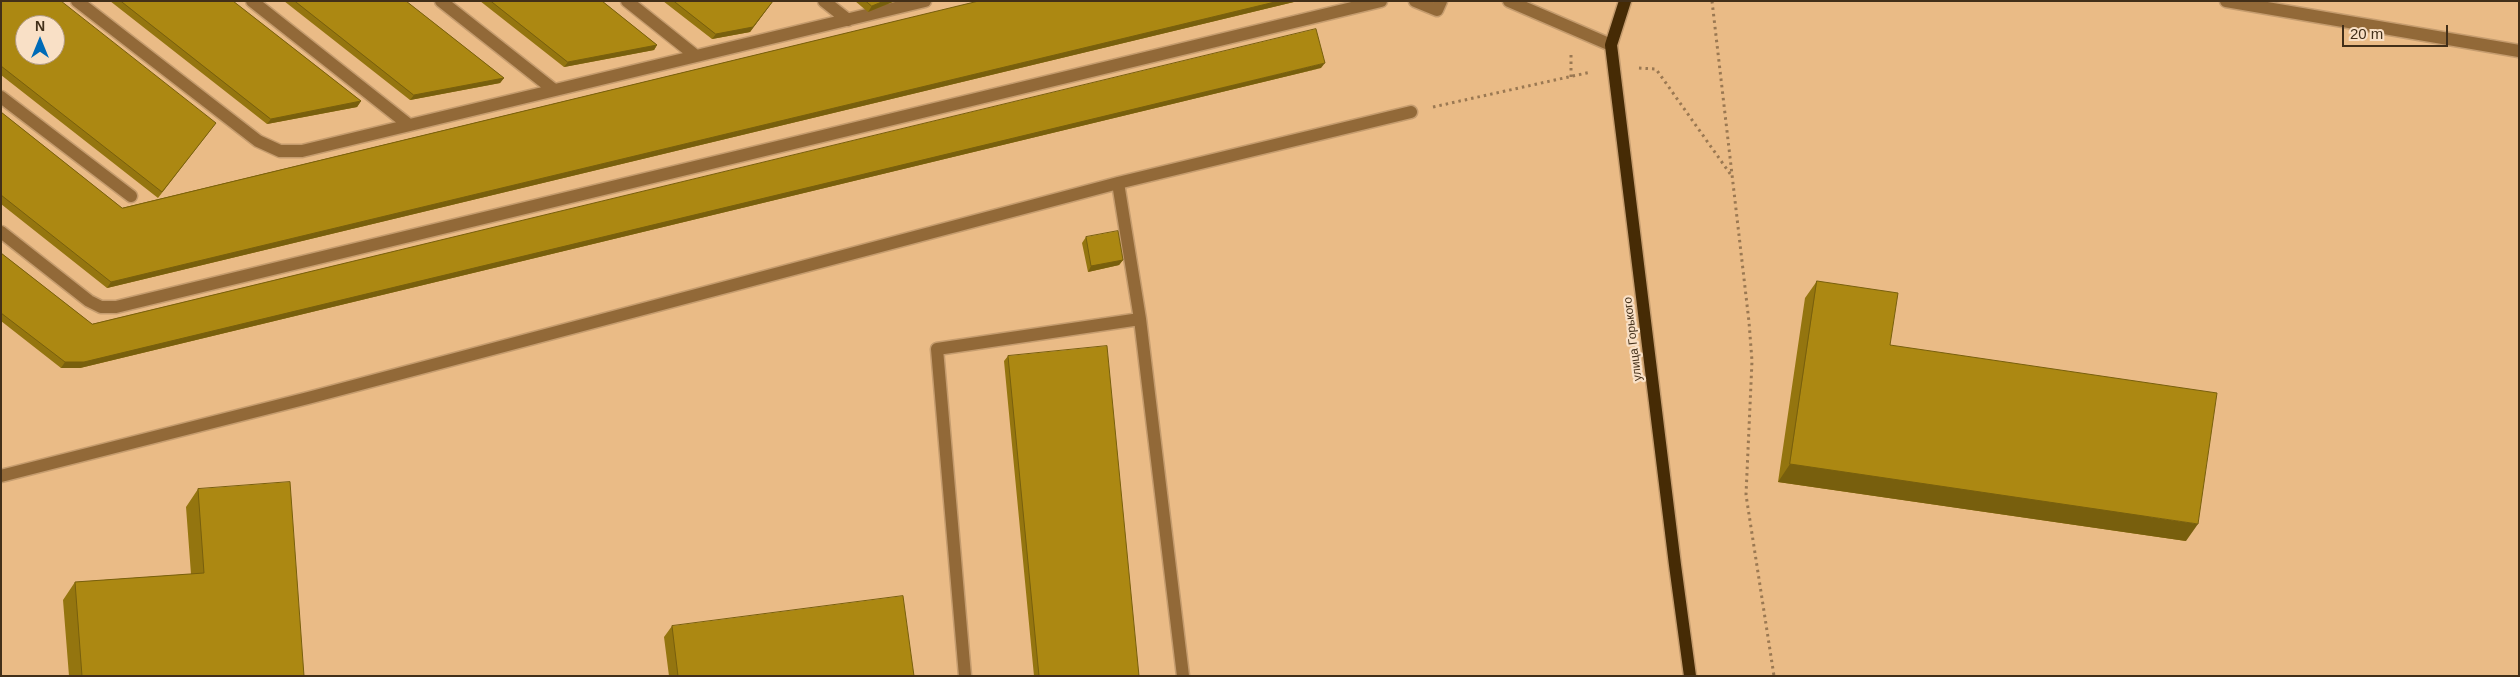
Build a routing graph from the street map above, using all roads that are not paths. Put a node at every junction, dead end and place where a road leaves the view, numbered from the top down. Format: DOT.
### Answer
graph roads {
  1 [pos="77,1"];
  2 [pos="252,1"];
  3 [pos="441,1"];
  4 [pos="628,1"];
  5 [pos="824,1"];
  6 [pos="925,1"];
  7 [pos="1381,1"];
  8 [pos="1416,1"];
  9 [pos="1509,1"];
  10 [pos="1625,1"];
  11 [pos="2226,1"];
  12 [pos="1439,6"];
  13 [pos="848,20"];
  14 [pos="1611,45"];
  15 [pos="2519,51"];
  16 [pos="696,56"];
  17 [pos="554,90"];
  18 [pos="1,97"];
  19 [pos="1411,112"];
  20 [pos="410,125"];
  21 [pos="1118,183"];
  22 [pos="131,196"];
  23 [pos="1,232"];
  24 [pos="1140,319"];
  25 [pos="1,476"];
  26 [pos="965,676"];
  27 [pos="1183,676"];
  28 [pos="1690,676"];
  1 -- 20 [label="street"];
  2 -- 20 [label="street"];
  3 -- 17 [label="street"];
  4 -- 16 [label="street"];
  5 -- 13 [label="street"];
  6 -- 13 [label="street"];
  7 -- 23 [label="street"];
  8 -- 12 [label="street"];
  9 -- 14 [label="street"];
  10 -- 14 [label="main road, улица Горького"];
  11 -- 15 [label="street"];
  13 -- 16 [label="street"];
  14 -- 28 [label="main road, улица Горького"];
  16 -- 17 [label="street"];
  17 -- 20 [label="street"];
  18 -- 22 [label="street"];
  19 -- 21 [label="street"];
  21 -- 24 [label="street"];
  21 -- 25 [label="street"];
  24 -- 26 [label="street"];
  24 -- 27 [label="street"];
}
